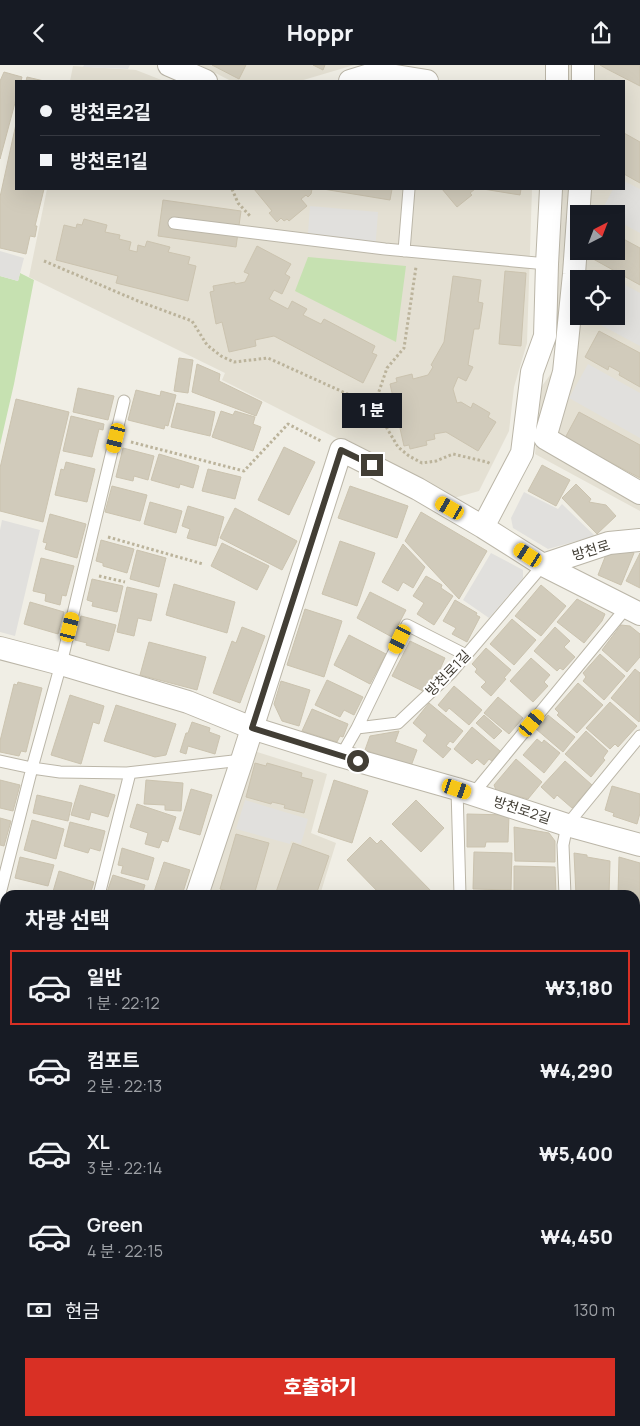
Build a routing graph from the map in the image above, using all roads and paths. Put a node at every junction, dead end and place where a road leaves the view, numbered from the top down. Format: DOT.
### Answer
graph roads {
  1 [pos="168,65"];
  2 [pos="557,65"];
  3 [pos="583,65"];
  4 [pos="204,80"];
  5 [pos="353,80"];
  6 [pos="421,80"];
  7 [pos="556,80"];
  8 [pos="583,80"];
  9 [pos="232,190"];
  10 [pos="409,190"];
  11 [pos="551,190"];
  12 [pos="580,190"];
  13 [pos="174,223"];
  14 [pos="268,235"];
  15 [pos="404,251"];
  16 [pos="418,253"];
  17 [pos="44,261"];
  18 [pos="547,264"];
  19 [pos="124,401"];
  20 [pos="374,406"];
  21 [pos="116,438"];
  22 [pos="341,450"];
  23 [pos="510,475"];
  24 [pos="640,493"];
  25 [pos="483,527"];
  26 [pos="93,533"];
  27 [pos="640,539"];
  28 [pos="203,564"];
  29 [pos="543,565"];
  30 [pos="83,572"];
  31 [pos="124,582"];
  32 [pos="633,611"];
  33 [pos="0,648"];
  34 [pos="466,655"];
  35 [pos="61,664"];
  36 [pos="252,728"];
  37 [pos="356,728"];
  38 [pos="640,736"];
  39 [pos="341,756"];
  40 [pos="242,760"];
  41 [pos="0,761"];
  42 [pos="32,768"];
  43 [pos="130,773"];
  44 [pos="465,792"];
  45 [pos="567,825"];
  46 [pos="640,845"];
  47 [pos="1,890"];
  48 [pos="100,890"];
  49 [pos="199,890"];
  50 [pos="460,890"];
  51 [pos="565,890"];
  1 -- 4 [label="street"];
  2 -- 7 [label="street"];
  3 -- 8 [label="street"];
  5 -- 6 [label="street"];
  9 -- 14 [label="path"];
  10 -- 15 [label="lane"];
  11 -- 18 [label="street"];
  12 -- 24 [label="street"];
  13 -- 14 [label="lane"];
  14 -- 15 [label="lane"];
  15 -- 16 [label="lane"];
  16 -- 18 [label="lane"];
  16 -- 20 [label="path"];
  17 -- 20 [label="path"];
  18 -- 23 [label="street"];
  19 -- 21 [label="lane"];
  20 -- 23 [label="path"];
  21 -- 22 [label="path"];
  21 -- 26 [label="lane"];
  22 -- 25 [label="street"];
  22 -- 36 [label="street"];
  23 -- 25 [label="street"];
  25 -- 29 [label="street"];
  26 -- 28 [label="path"];
  26 -- 30 [label="lane"];
  27 -- 29 [label="street, 방천로"];
  29 -- 32 [label="street"];
  29 -- 34 [label="lane, 방천로1길"];
  30 -- 31 [label="path"];
  30 -- 35 [label="lane"];
  32 -- 44 [label="lane"];
  33 -- 35 [label="street, 방천로2길"];
  34 -- 37 [label="lane, 방천로1길"];
  34 -- 37 [label="lane"];
  35 -- 36 [label="street, 방천로2길"];
  35 -- 42 [label="lane"];
  36 -- 39 [label="street, 방천로2길"];
  36 -- 40 [label="street"];
  37 -- 39 [label="lane"];
  38 -- 45 [label="lane"];
  39 -- 44 [label="street, 방천로2길"];
  40 -- 43 [label="lane"];
  40 -- 49 [label="street"];
  41 -- 42 [label="lane"];
  42 -- 43 [label="lane"];
  42 -- 47 [label="lane"];
  43 -- 48 [label="lane"];
  44 -- 45 [label="street, 방천로2길"];
  44 -- 50 [label="lane"];
  45 -- 46 [label="street, 방천로2길"];
  45 -- 51 [label="lane"];
}
